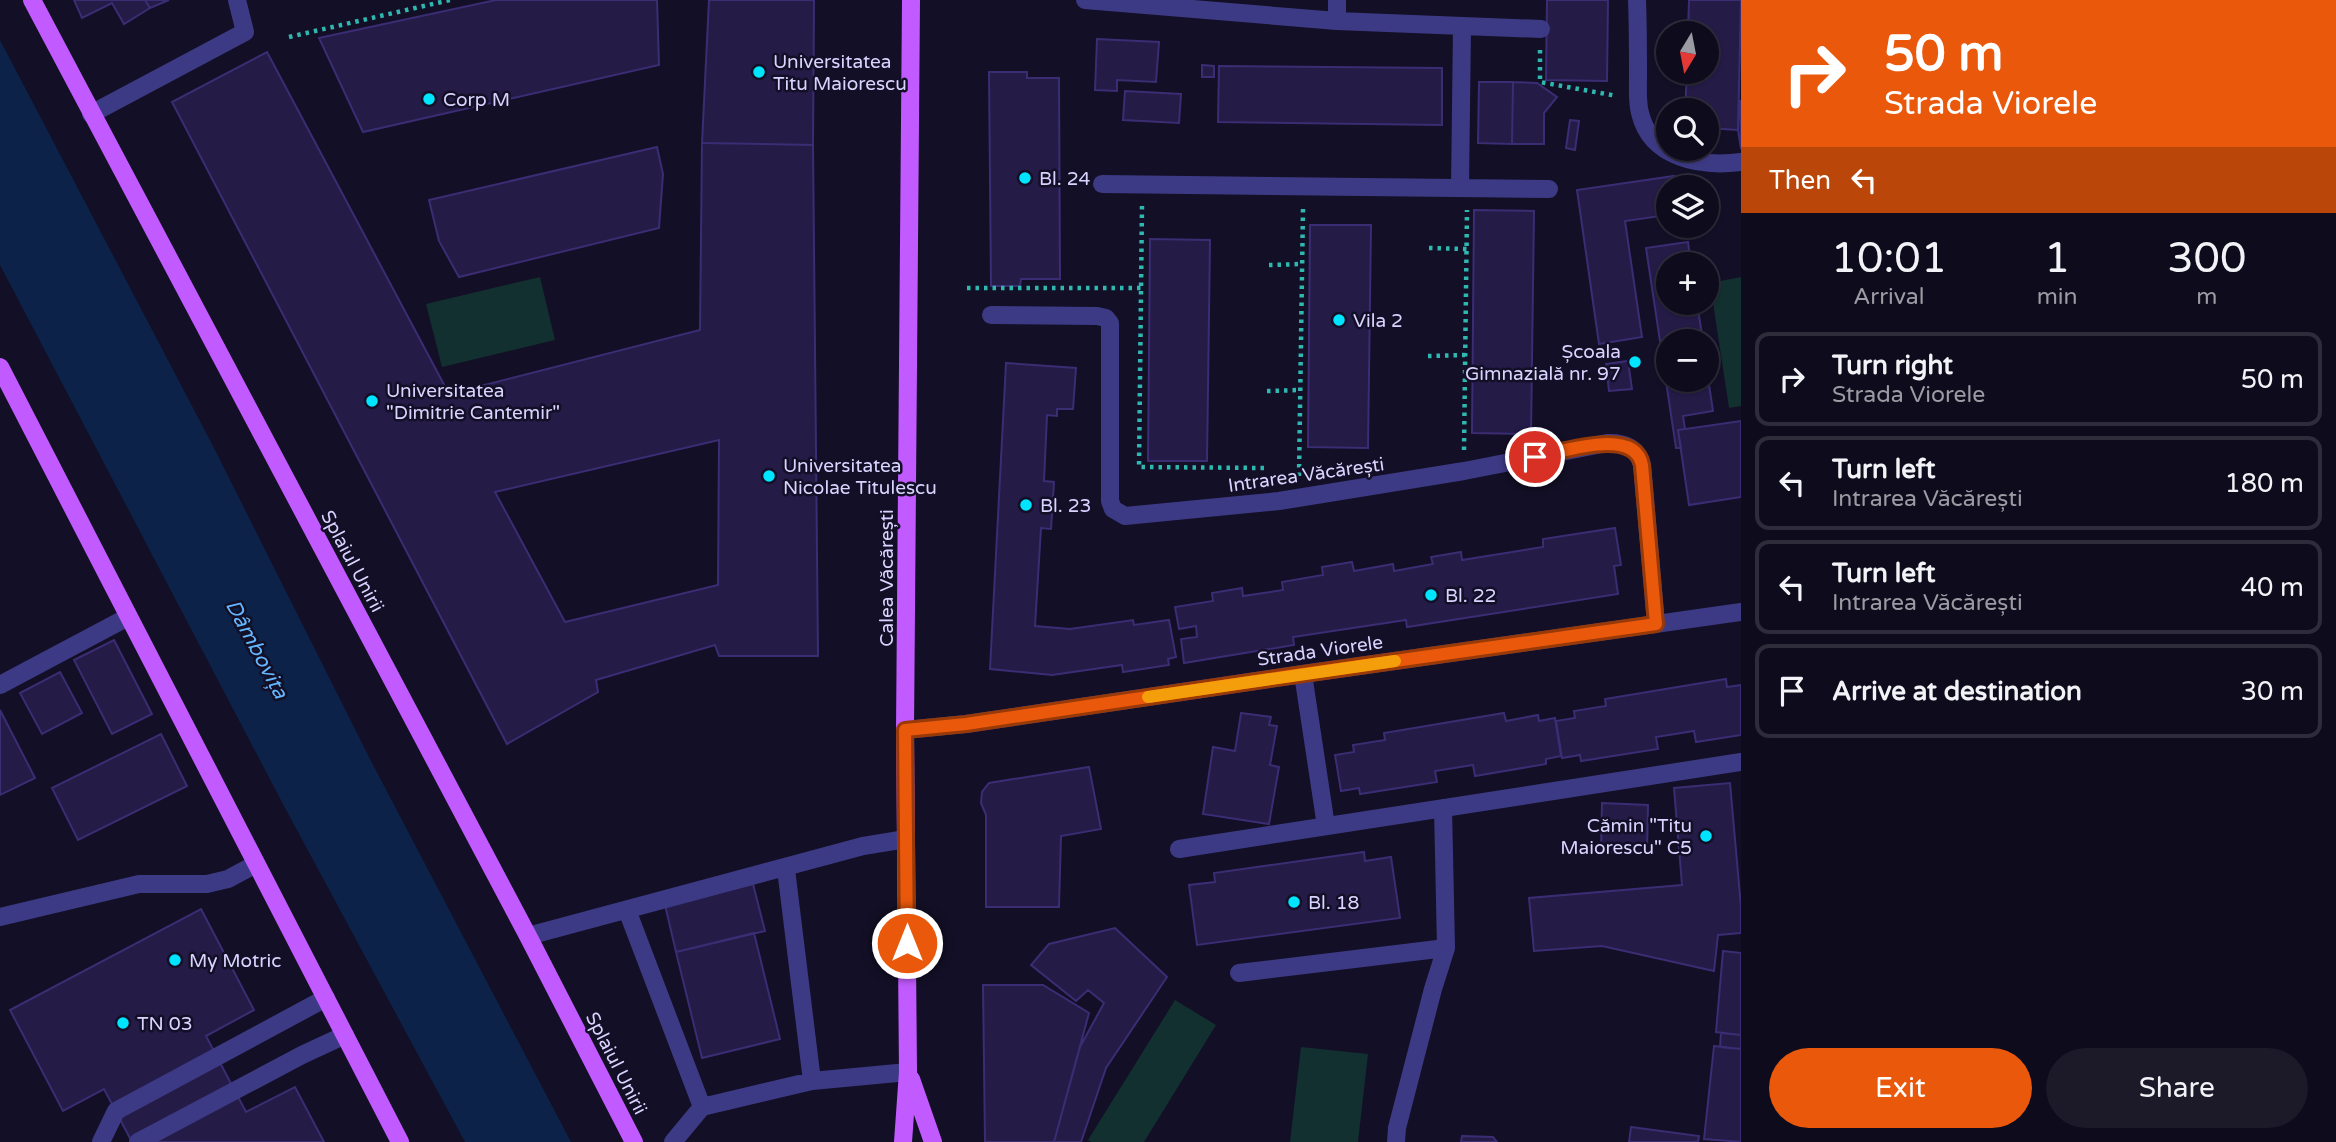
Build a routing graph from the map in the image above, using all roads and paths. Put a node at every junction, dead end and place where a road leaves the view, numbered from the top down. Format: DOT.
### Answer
graph roads {
  1 [pos="32,0"];
  2 [pos="237,0"];
  3 [pos="450,0"];
  4 [pos="911,0"];
  5 [pos="1085,0"];
  6 [pos="1337,0"];
  7 [pos="1637,0"];
  8 [pos="1336,21"];
  9 [pos="1462,26"];
  10 [pos="1541,29"];
  11 [pos="289,37"];
  12 [pos="1638,99"];
  13 [pos="91,114"];
  14 [pos="1741,162"];
  15 [pos="1102,184"];
  16 [pos="1142,184"];
  17 [pos="1304,186"];
  18 [pos="1463,188"];
  19 [pos="1549,190"];
  20 [pos="1429,248"];
  21 [pos="1466,249"];
  22 [pos="1302,264"];
  23 [pos="1269,265"];
  24 [pos="967,288"];
  25 [pos="1141,288"];
  26 [pos="991,316"];
  27 [pos="1465,355"];
  28 [pos="1428,356"];
  29 [pos="0,367"];
  30 [pos="1300,390"];
  31 [pos="1266,391"];
  32 [pos="1266,468"];
  33 [pos="1464,471"];
  34 [pos="1299,498"];
  35 [pos="1741,612"];
  36 [pos="128,617"];
  37 [pos="1656,624"];
  38 [pos="1303,674"];
  39 [pos="0,685"];
  40 [pos="905,730"];
  41 [pos="1741,762"];
  42 [pos="1443,808"];
  43 [pos="1326,826"];
  44 [pos="906,839"];
  45 [pos="1179,849"];
  46 [pos="256,864"];
  47 [pos="786,869"];
  48 [pos="627,909"];
  49 [pos="0,917"];
  50 [pos="528,936"];
  51 [pos="1446,948"];
  52 [pos="1238,973"];
  53 [pos="326,998"];
  54 [pos="345,1035"];
  55 [pos="908,1072"];
  56 [pos="812,1081"];
  57 [pos="702,1107"];
  58 [pos="101,1142"];
  59 [pos="138,1142"];
  60 [pos="400,1142"];
  61 [pos="634,1142"];
  62 [pos="673,1142"];
  63 [pos="903,1142"];
  64 [pos="933,1142"];
  65 [pos="1396,1142"];
  1 -- 13 [label="main road, Splaiul Unirii"];
  2 -- 13 [label="street"];
  3 -- 11 [label="path"];
  4 -- 40 [label="main road, Calea Văcărești"];
  5 -- 8 [label="street"];
  6 -- 8 [label="street"];
  7 -- 12 [label="street"];
  8 -- 9 [label="street"];
  9 -- 10 [label="street"];
  9 -- 18 [label="street"];
  10 -- 12 [label="path"];
  12 -- 14 [label="street"];
  13 -- 50 [label="main road, Splaiul Unirii"];
  15 -- 16 [label="street"];
  16 -- 17 [label="street"];
  16 -- 25 [label="path"];
  17 -- 18 [label="street"];
  17 -- 22 [label="path"];
  18 -- 19 [label="street"];
  18 -- 21 [label="path"];
  20 -- 21 [label="path"];
  21 -- 27 [label="path"];
  22 -- 23 [label="path"];
  22 -- 30 [label="path"];
  24 -- 25 [label="path"];
  25 -- 32 [label="path"];
  26 -- 34 [label="street, Intrarea Văcărești"];
  27 -- 28 [label="path"];
  27 -- 33 [label="path"];
  29 -- 36 [label="main road"];
  30 -- 31 [label="path"];
  30 -- 34 [label="path"];
  33 -- 34 [label="street, Intrarea Văcărești"];
  33 -- 37 [label="street, Intrarea Văcărești"];
  35 -- 37 [label="street, Strada Viorele"];
  36 -- 39 [label="street"];
  36 -- 46 [label="main road"];
  37 -- 38 [label="street, Strada Viorele"];
  38 -- 40 [label="street, Strada Viorele"];
  38 -- 43 [label="street"];
  40 -- 44 [label="main road, Calea Văcărești"];
  41 -- 42 [label="street"];
  42 -- 43 [label="street"];
  42 -- 51 [label="street"];
  43 -- 45 [label="street"];
  44 -- 47 [label="street"];
  44 -- 55 [label="main road, Calea Văcărești"];
  46 -- 49 [label="street"];
  46 -- 53 [label="main road"];
  47 -- 48 [label="street"];
  47 -- 56 [label="street"];
  48 -- 50 [label="street"];
  48 -- 57 [label="street"];
  50 -- 61 [label="main road, Splaiul Unirii"];
  51 -- 52 [label="street"];
  51 -- 65 [label="street"];
  53 -- 54 [label="main road"];
  53 -- 58 [label="street"];
  54 -- 59 [label="street"];
  54 -- 60 [label="main road"];
  55 -- 56 [label="street"];
  55 -- 63 [label="main road, Calea Văcărești"];
  55 -- 64 [label="main road, Calea Văcărești"];
  56 -- 57 [label="street"];
  57 -- 62 [label="street"];
}
